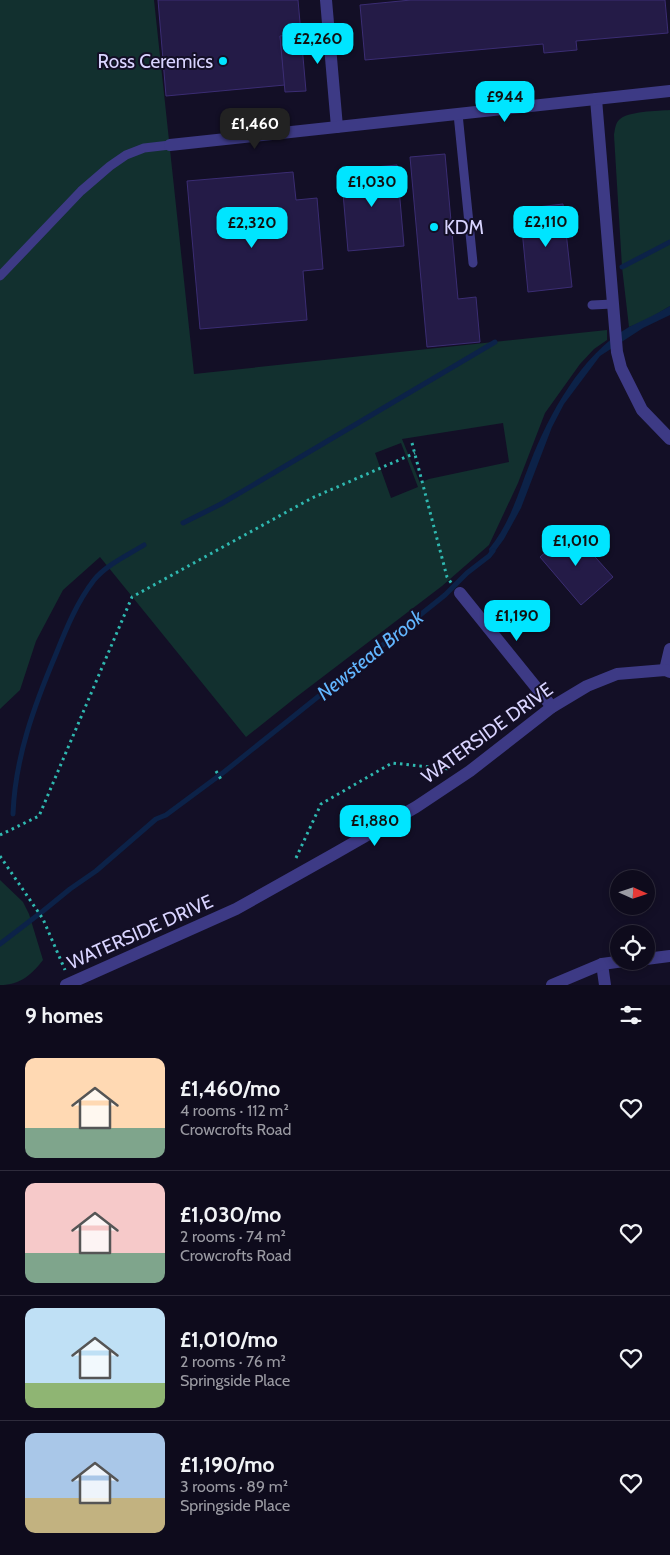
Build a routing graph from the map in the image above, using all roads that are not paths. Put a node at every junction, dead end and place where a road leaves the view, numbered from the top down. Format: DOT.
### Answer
graph roads {
  1 [pos="326,0"];
  2 [pos="670,92"];
  3 [pos="596,99"];
  4 [pos="458,114"];
  5 [pos="337,127"];
  6 [pos="170,145"];
  7 [pos="473,263"];
  8 [pos="0,276"];
  9 [pos="613,304"];
  10 [pos="592,305"];
  11 [pos="670,440"];
  12 [pos="460,593"];
  13 [pos="670,649"];
  14 [pos="667,671"];
  15 [pos="552,708"];
  16 [pos="670,956"];
  17 [pos="655,958"];
  18 [pos="610,963"];
  19 [pos="602,964"];
  20 [pos="68,985"];
  21 [pos="552,985"];
  22 [pos="605,985"];
  1 -- 5 [label="street"];
  2 -- 3 [label="street"];
  3 -- 4 [label="street"];
  3 -- 9 [label="street"];
  4 -- 5 [label="street"];
  4 -- 7 [label="lane"];
  5 -- 6 [label="street"];
  6 -- 8 [label="lane"];
  9 -- 10 [label="lane"];
  9 -- 11 [label="street"];
  12 -- 15 [label="street"];
  13 -- 14 [label="street"];
  14 -- 15 [label="street, WATERSIDE DRIVE"];
  15 -- 20 [label="street, WATERSIDE DRIVE"];
  16 -- 17 [label="street"];
  18 -- 19 [label="street"];
  19 -- 21 [label="street"];
  19 -- 22 [label="street"];
}
